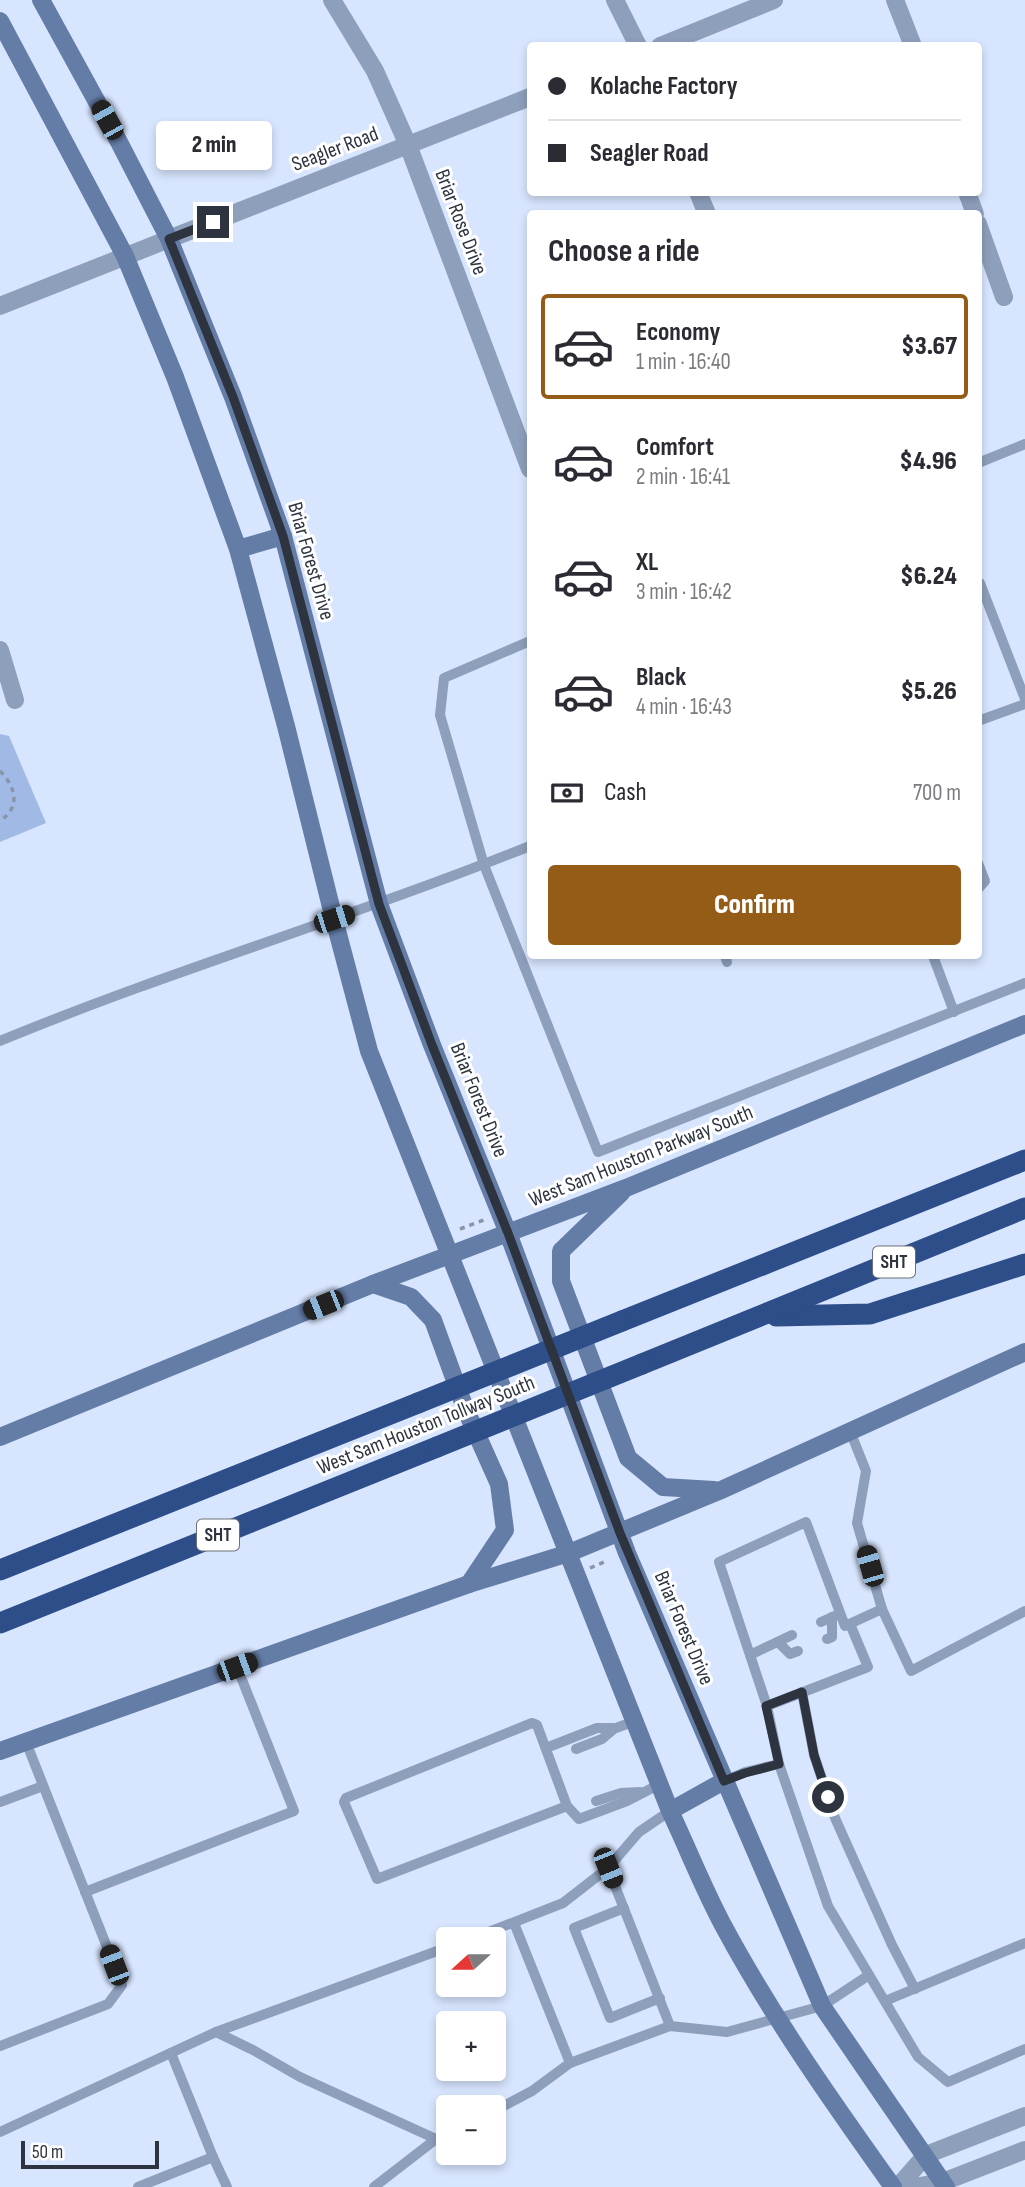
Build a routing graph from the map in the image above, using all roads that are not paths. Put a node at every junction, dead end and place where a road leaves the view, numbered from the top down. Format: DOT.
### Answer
graph roads {
  1 [pos="41,0"];
  2 [pos="332,0"];
  3 [pos="615,0"];
  4 [pos="774,0"];
  5 [pos="895,0"];
  6 [pos="0,21"];
  7 [pos="636,42"];
  8 [pos="670,42"];
  9 [pos="911,42"];
  10 [pos="527,98"];
  11 [pos="408,145"];
  12 [pos="982,235"];
  13 [pos="169,239"];
  14 [pos="125,256"];
  15 [pos="1004,297"];
  16 [pos="0,306"];
  17 [pos="1025,444"];
  18 [pos="527,461"];
  19 [pos="982,461"];
  20 [pos="283,536"];
  21 [pos="238,549"];
  22 [pos="982,588"];
  23 [pos="527,642"];
  24 [pos="0,650"];
  25 [pos="15,700"];
  26 [pos="1025,701"];
  27 [pos="982,719"];
  28 [pos="527,847"];
  29 [pos="484,864"];
  30 [pos="379,904"];
  31 [pos="334,919"];
  32 [pos="934,959"];
  33 [pos="1025,984"];
  34 [pos="954,1012"];
  35 [pos="1025,1024"];
  36 [pos="0,1041"];
  37 [pos="1025,1160"];
  38 [pos="626,1188"];
  39 [pos="1025,1208"];
  40 [pos="508,1233"];
  41 [pos="451,1255"];
  42 [pos="1025,1264"];
  43 [pos="373,1284"];
  44 [pos="763,1316"];
  45 [pos="1025,1352"];
  46 [pos="850,1431"];
  47 [pos="0,1437"];
  48 [pos="719,1491"];
  49 [pos="620,1533"];
  50 [pos="569,1553"];
  51 [pos="0,1570"];
  52 [pos="469,1584"];
  53 [pos="882,1609"];
  54 [pos="1025,1611"];
  55 [pos="836,1615"];
  56 [pos="821,1622"];
  57 [pos="0,1623"];
  58 [pos="850,1624"];
  59 [pos="792,1635"];
  60 [pos="827,1639"];
  61 [pos="778,1642"];
  62 [pos="798,1651"];
  63 [pos="750,1655"];
  64 [pos="237,1667"];
  65 [pos="802,1692"];
  66 [pos="766,1706"];
  67 [pos="635,1721"];
  68 [pos="616,1728"];
  69 [pos="26,1742"];
  70 [pos="546,1748"];
  71 [pos="576,1749"];
  72 [pos="0,1751"];
  73 [pos="779,1764"];
  74 [pos="724,1781"];
  75 [pos="660,1784"];
  76 [pos="43,1786"];
  77 [pos="640,1793"];
  78 [pos="596,1801"];
  79 [pos="0,1802"];
  80 [pos="568,1806"];
  81 [pos="670,1811"];
  82 [pos="608,1868"];
  83 [pos="85,1892"];
  84 [pos="624,1908"];
  85 [pos="514,1923"];
  86 [pos="503,1927"];
  87 [pos="1025,1943"];
  88 [pos="436,1951"];
  89 [pos="869,1975"];
  90 [pos="915,1989"];
  91 [pos="660,1998"];
  92 [pos="885,2001"];
  93 [pos="822,2006"];
  94 [pos="777,2018"];
  95 [pos="670,2026"];
  96 [pos="216,2032"];
  97 [pos="0,2046"];
  98 [pos="1025,2049"];
  99 [pos="171,2053"];
  100 [pos="570,2063"];
  101 [pos="506,2104"];
  102 [pos="1025,2116"];
  103 [pos="0,2132"];
  104 [pos="436,2139"];
  105 [pos="1025,2150"];
  106 [pos="926,2155"];
  107 [pos="213,2157"];
  108 [pos="945,2185"];
  109 [pos="138,2187"];
  110 [pos="227,2187"];
  111 [pos="374,2187"];
  112 [pos="896,2187"];
  113 [pos="914,2187"];
  1 -- 13 [label="main road, Briar Forest Drive"];
  2 -- 11 [label="street, Briar Rose Drive"];
  3 -- 7 [label="street"];
  4 -- 8 [label="street"];
  5 -- 9 [label="street"];
  6 -- 14 [label="main road"];
  10 -- 11 [label="street, Seagler Road"];
  11 -- 13 [label="street, Seagler Road"];
  11 -- 18 [label="street, Briar Rose Drive"];
  12 -- 15 [label="street"];
  13 -- 14 [label="street, Seagler Road"];
  13 -- 20 [label="main road, Briar Forest Drive"];
  14 -- 16 [label="street, Seagler Road"];
  14 -- 21 [label="main road"];
  17 -- 19 [label="lane"];
  20 -- 21 [label="main road"];
  20 -- 30 [label="main road, Briar Forest Drive"];
  21 -- 31 [label="main road"];
  22 -- 26 [label="lane"];
  23 -- 29 [label="lane"];
  24 -- 25 [label="street"];
  26 -- 27 [label="lane"];
  28 -- 29 [label="lane"];
  29 -- 30 [label="lane"];
  29 -- 34 [label="lane"];
  30 -- 31 [label="lane"];
  30 -- 40 [label="main road, Briar Forest Drive"];
  31 -- 36 [label="lane"];
  31 -- 41 [label="main road"];
  32 -- 34 [label="lane"];
  33 -- 34 [label="lane"];
  35 -- 38 [label="main road, West Sam Houston Parkway South"];
  37 -- 51 [label="highway, West Sam Houston Tollway South / SHT, bridge"];
  38 -- 40 [label="main road, West Sam Houston Parkway South"];
  38 -- 48 [label="main road"];
  39 -- 44 [label="highway, West Sam Houston Tollway South / SHT"];
  40 -- 41 [label="main road, West Sam Houston Parkway South"];
  40 -- 49 [label="main road, Briar Forest Drive"];
  41 -- 43 [label="main road, West Sam Houston Parkway South"];
  41 -- 50 [label="main road"];
  42 -- 44 [label="highway"];
  43 -- 47 [label="main road, West Sam Houston Parkway South"];
  43 -- 52 [label="main road"];
  44 -- 57 [label="highway, West Sam Houston Tollway South / SHT, bridge"];
  45 -- 46 [label="main road"];
  46 -- 48 [label="main road"];
  46 -- 53 [label="lane"];
  48 -- 49 [label="main road"];
  49 -- 50 [label="main road"];
  49 -- 74 [label="main road, Briar Forest Drive"];
  50 -- 52 [label="main road"];
  50 -- 67 [label="main road"];
  52 -- 64 [label="main road"];
  53 -- 54 [label="lane"];
  53 -- 58 [label="lane"];
  55 -- 56 [label="lane"];
  55 -- 58 [label="lane"];
  55 -- 60 [label="lane"];
  55 -- 63 [label="lane"];
  58 -- 65 [label="lane"];
  59 -- 61 [label="lane"];
  61 -- 62 [label="lane"];
  61 -- 63 [label="lane"];
  63 -- 66 [label="lane"];
  64 -- 69 [label="main road"];
  64 -- 83 [label="lane"];
  65 -- 66 [label="lane"];
  65 -- 90 [label="lane"];
  66 -- 73 [label="lane"];
  67 -- 68 [label="lane"];
  67 -- 75 [label="main road"];
  68 -- 70 [label="lane"];
  68 -- 71 [label="lane"];
  69 -- 72 [label="main road"];
  69 -- 76 [label="lane"];
  70 -- 80 [label="lane"];
  70 -- 80 [label="lane"];
  73 -- 74 [label="lane"];
  73 -- 89 [label="lane"];
  74 -- 81 [label="main road"];
  74 -- 93 [label="main road, Briar Forest Drive"];
  75 -- 77 [label="lane"];
  75 -- 81 [label="main road"];
  76 -- 79 [label="lane"];
  76 -- 83 [label="lane"];
  77 -- 78 [label="lane"];
  77 -- 80 [label="lane"];
  81 -- 82 [label="lane"];
  81 -- 94 [label="main road"];
  82 -- 84 [label="lane"];
  82 -- 85 [label="lane"];
  83 -- 97 [label="lane"];
  84 -- 91 [label="lane"];
  84 -- 91 [label="lane"];
  85 -- 86 [label="lane"];
  85 -- 100 [label="lane"];
  87 -- 90 [label="lane"];
  88 -- 96 [label="lane"];
  89 -- 92 [label="lane"];
  89 -- 93 [label="lane"];
  90 -- 92 [label="lane"];
  91 -- 95 [label="lane"];
  92 -- 98 [label="lane"];
  93 -- 94 [label="lane"];
  93 -- 106 [label="main road, Briar Forest Drive"];
  94 -- 95 [label="lane"];
  94 -- 112 [label="main road"];
  95 -- 100 [label="lane"];
  96 -- 99 [label="lane"];
  96 -- 104 [label="lane"];
  99 -- 103 [label="lane"];
  99 -- 107 [label="lane"];
  100 -- 101 [label="lane"];
  102 -- 106 [label="street"];
  104 -- 111 [label="lane"];
  105 -- 108 [label="street"];
  106 -- 108 [label="main road, Briar Forest Drive"];
  106 -- 112 [label="street"];
  107 -- 109 [label="lane"];
  107 -- 110 [label="lane"];
  108 -- 113 [label="street"];
}
